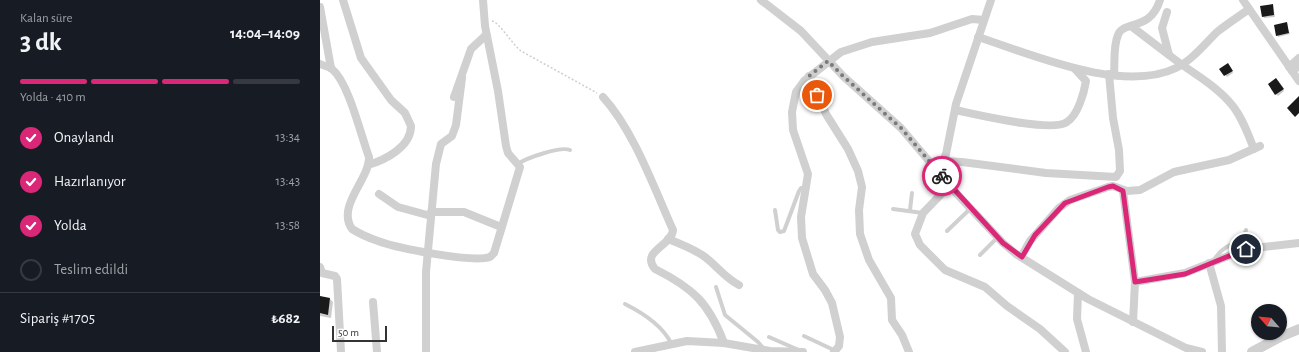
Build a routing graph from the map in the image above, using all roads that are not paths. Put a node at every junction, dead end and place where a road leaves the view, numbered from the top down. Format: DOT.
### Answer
graph roads {
  1 [pos="343,0"];
  2 [pos="483,0"];
  3 [pos="761,0"];
  4 [pos="991,0"];
  5 [pos="1160,0"];
  6 [pos="1243,0"];
  7 [pos="320,7"];
  8 [pos="1249,9"];
  9 [pos="1167,12"];
  10 [pos="984,20"];
  11 [pos="1131,26"];
  12 [pos="486,35"];
  13 [pos="978,37"];
  14 [pos="1169,55"];
  15 [pos="1299,58"];
  16 [pos="828,61"];
  17 [pos="320,64"];
  18 [pos="1181,65"];
  19 [pos="330,68"];
  20 [pos="1075,68"];
  21 [pos="1293,68"];
  22 [pos="1111,74"];
  23 [pos="809,76"];
  24 [pos="462,78"];
  25 [pos="1299,81"];
  26 [pos="454,97"];
  27 [pos="603,97"];
  28 [pos="955,110"];
  29 [pos="570,150"];
  30 [pos="943,161"];
  31 [pos="518,164"];
  32 [pos="368,165"];
  33 [pos="937,170"];
  34 [pos="950,185"];
  35 [pos="806,188"];
  36 [pos="1123,191"];
  37 [pos="912,193"];
  38 [pos="379,194"];
  39 [pos="971,208"];
  40 [pos="892,209"];
  41 [pos="775,210"];
  42 [pos="910,210"];
  43 [pos="923,213"];
  44 [pos="431,214"];
  45 [pos="501,226"];
  46 [pos="1246,230"];
  47 [pos="947,231"];
  48 [pos="998,237"];
  49 [pos="668,239"];
  50 [pos="1299,243"];
  51 [pos="428,252"];
  52 [pos="980,255"];
  53 [pos="1022,257"];
  54 [pos="1211,262"];
  55 [pos="320,267"];
  56 [pos="1135,282"];
  57 [pos="738,285"];
  58 [pos="716,287"];
  59 [pos="1078,293"];
  60 [pos="373,302"];
  61 [pos="625,304"];
  62 [pos="1133,322"];
  63 [pos="1299,330"];
  64 [pos="804,336"];
  65 [pos="769,337"];
  66 [pos="672,343"];
  67 [pos="724,343"];
  68 [pos="765,350"];
  69 [pos="341,352"];
  70 [pos="377,352"];
  71 [pos="426,352"];
  72 [pos="635,352"];
  73 [pos="803,352"];
  74 [pos="836,352"];
  75 [pos="909,352"];
  76 [pos="1065,352"];
  77 [pos="1086,352"];
  78 [pos="1202,352"];
  79 [pos="1222,352"];
  80 [pos="1252,352"];
  1 -- 32 [label="street"];
  2 -- 12 [label="street"];
  3 -- 16 [label="street"];
  4 -- 10 [label="street"];
  5 -- 11 [label="street"];
  6 -- 8 [label="street"];
  7 -- 19 [label="street"];
  8 -- 18 [label="street"];
  8 -- 21 [label="street"];
  9 -- 14 [label="street"];
  10 -- 13 [label="street"];
  10 -- 16 [label="street"];
  11 -- 14 [label="street"];
  11 -- 22 [label="street"];
  12 -- 24 [label="street"];
  12 -- 31 [label="street"];
  13 -- 20 [label="street"];
  13 -- 28 [label="street"];
  14 -- 18 [label="street"];
  15 -- 21 [label="street"];
  16 -- 23 [label="street"];
  16 -- 33 [label="street"];
  17 -- 19 [label="street"];
  18 -- 22 [label="street"];
  18 -- 36 [label="street"];
  19 -- 32 [label="street"];
  20 -- 22 [label="street"];
  20 -- 28 [label="street"];
  21 -- 25 [label="street"];
  22 -- 30 [label="street"];
  23 -- 35 [label="street"];
  23 -- 75 [label="street"];
  24 -- 26 [label="street"];
  24 -- 44 [label="street"];
  27 -- 49 [label="street"];
  28 -- 30 [label="street"];
  29 -- 31 [label="lane"];
  30 -- 33 [label="street"];
  31 -- 45 [label="street"];
  32 -- 51 [label="street"];
  33 -- 34 [label="street"];
  34 -- 39 [label="street"];
  34 -- 43 [label="street"];
  35 -- 41 [label="lane"];
  35 -- 74 [label="street"];
  36 -- 53 [label="street"];
  36 -- 56 [label="street"];
  37 -- 42 [label="lane"];
  38 -- 44 [label="street"];
  39 -- 47 [label="lane"];
  39 -- 48 [label="street"];
  40 -- 42 [label="lane"];
  42 -- 43 [label="lane"];
  43 -- 76 [label="street"];
  44 -- 45 [label="street"];
  44 -- 51 [label="street"];
  45 -- 51 [label="street"];
  46 -- 54 [label="lane"];
  48 -- 52 [label="lane"];
  48 -- 53 [label="street"];
  49 -- 57 [label="street"];
  49 -- 67 [label="street"];
  50 -- 54 [label="street"];
  51 -- 71 [label="street"];
  53 -- 59 [label="street"];
  54 -- 56 [label="street"];
  54 -- 79 [label="street"];
  55 -- 69 [label="street"];
  56 -- 62 [label="street"];
  58 -- 68 [label="lane"];
  59 -- 62 [label="street"];
  59 -- 77 [label="street"];
  60 -- 70 [label="street"];
  61 -- 66 [label="lane"];
  62 -- 78 [label="street"];
  63 -- 80 [label="street"];
  64 -- 74 [label="lane"];
  65 -- 73 [label="lane"];
  66 -- 67 [label="street"];
  66 -- 72 [label="street"];
  67 -- 68 [label="street"];
  68 -- 73 [label="street"];
}
